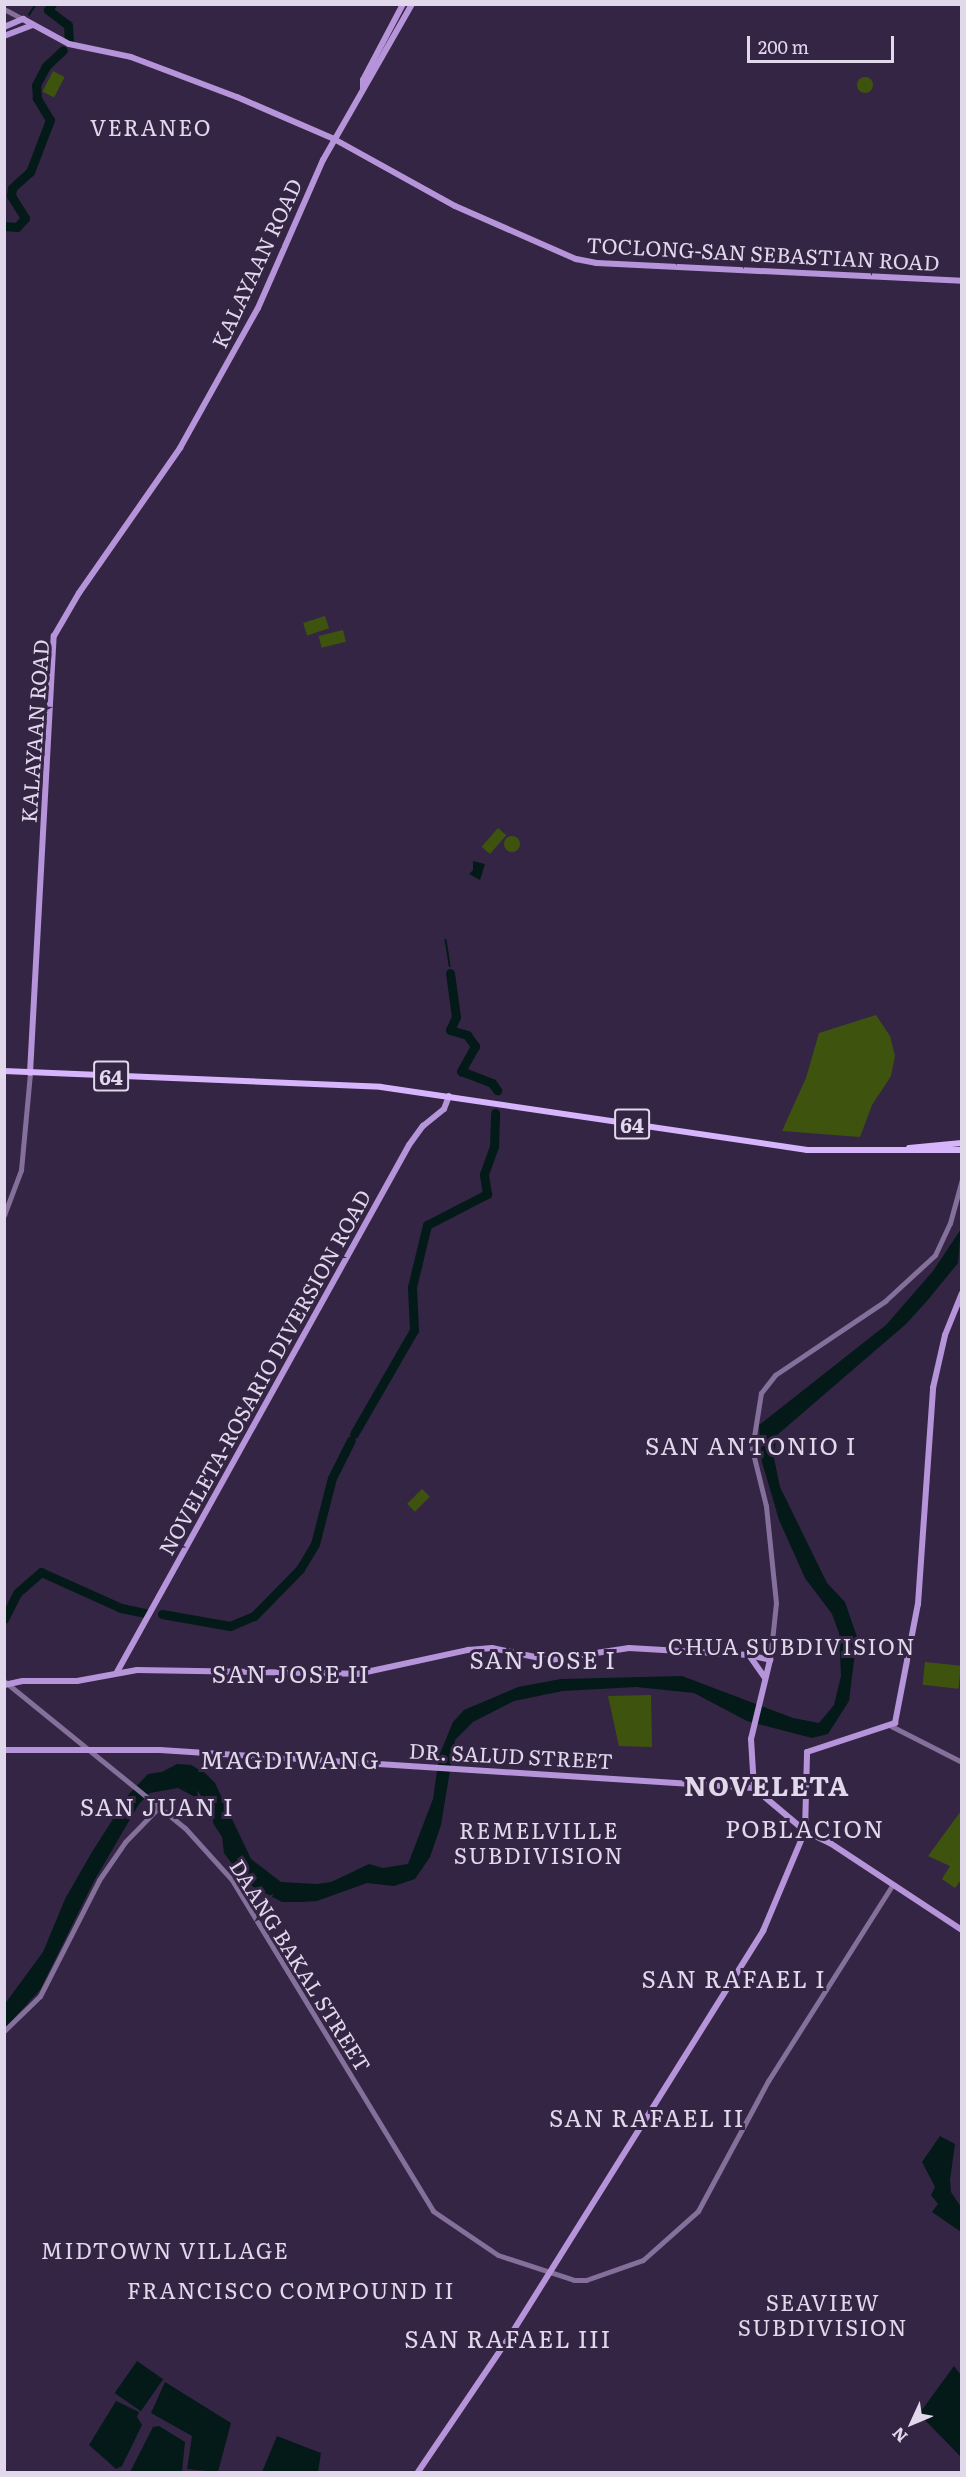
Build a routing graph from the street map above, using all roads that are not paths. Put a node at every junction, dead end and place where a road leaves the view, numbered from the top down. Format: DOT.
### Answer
graph roads {
  1 [pos="403,4"];
  2 [pos="412,4"];
  3 [pos="4,9"];
  4 [pos="23,19"];
  5 [pos="32,25"];
  6 [pos="4,27"];
  7 [pos="4,36"];
  8 [pos="363,88"];
  9 [pos="334,139"];
  10 [pos="962,280"];
  11 [pos="4,1071"];
  12 [pos="30,1073"];
  13 [pos="449,1096"];
  14 [pos="962,1143"];
  15 [pos="903,1149"];
  16 [pos="962,1150"];
  17 [pos="962,1179"];
  18 [pos="4,1215"];
  19 [pos="962,1293"];
  20 [pos="749,1655"];
  21 [pos="770,1660"];
  22 [pos="117,1672"];
  23 [pos="766,1681"];
  24 [pos="6,1683"];
  25 [pos="891,1726"];
  26 [pos="86,1748"];
  27 [pos="4,1750"];
  28 [pos="962,1762"];
  29 [pos="754,1788"];
  30 [pos="159,1807"];
  31 [pos="805,1831"];
  32 [pos="893,1884"];
  33 [pos="962,1930"];
  34 [pos="4,2031"];
  35 [pos="549,2272"];
  36 [pos="418,2472"];
  1 -- 8 [label="main road"];
  2 -- 8 [label="main road"];
  3 -- 4 [label="street, TOCLONG-SAN SEBASTIAN ROAD"];
  4 -- 5 [label="main road, TOCLONG-SAN SEBASTIAN ROAD"];
  4 -- 6 [label="main road"];
  5 -- 7 [label="main road"];
  5 -- 9 [label="main road, TOCLONG-SAN SEBASTIAN ROAD"];
  8 -- 9 [label="main road, KALAYAAN ROAD"];
  9 -- 10 [label="main road, TOCLONG-SAN SEBASTIAN ROAD"];
  9 -- 12 [label="main road, KALAYAAN ROAD"];
  11 -- 12 [label="main road, 64"];
  12 -- 13 [label="main road, 64"];
  12 -- 18 [label="street, KALAYAAN ROAD"];
  13 -- 15 [label="main road, 64"];
  13 -- 22 [label="main road, NOVELETA-ROSARIO DIVERSION ROAD"];
  14 -- 15 [label="main road, 64"];
  15 -- 16 [label="main road, 64"];
  17 -- 21 [label="street"];
  19 -- 25 [label="main road"];
  20 -- 21 [label="main road"];
  20 -- 22 [label="main road"];
  20 -- 23 [label="main road"];
  21 -- 23 [label="main road"];
  22 -- 24 [label="main road"];
  23 -- 29 [label="main road"];
  24 -- 26 [label="street, DAANG BAKAL STREET"];
  25 -- 28 [label="street"];
  25 -- 31 [label="main road"];
  26 -- 27 [label="main road, DR. SALUD STREET"];
  26 -- 29 [label="main road, DR. SALUD STREET"];
  26 -- 30 [label="street, DAANG BAKAL STREET"];
  29 -- 31 [label="main road"];
  30 -- 34 [label="street"];
  30 -- 35 [label="street, DAANG BAKAL STREET"];
  31 -- 32 [label="main road"];
  31 -- 35 [label="main road"];
  32 -- 33 [label="main road"];
  32 -- 35 [label="street, DAANG BAKAL STREET"];
  35 -- 36 [label="main road"];
}
